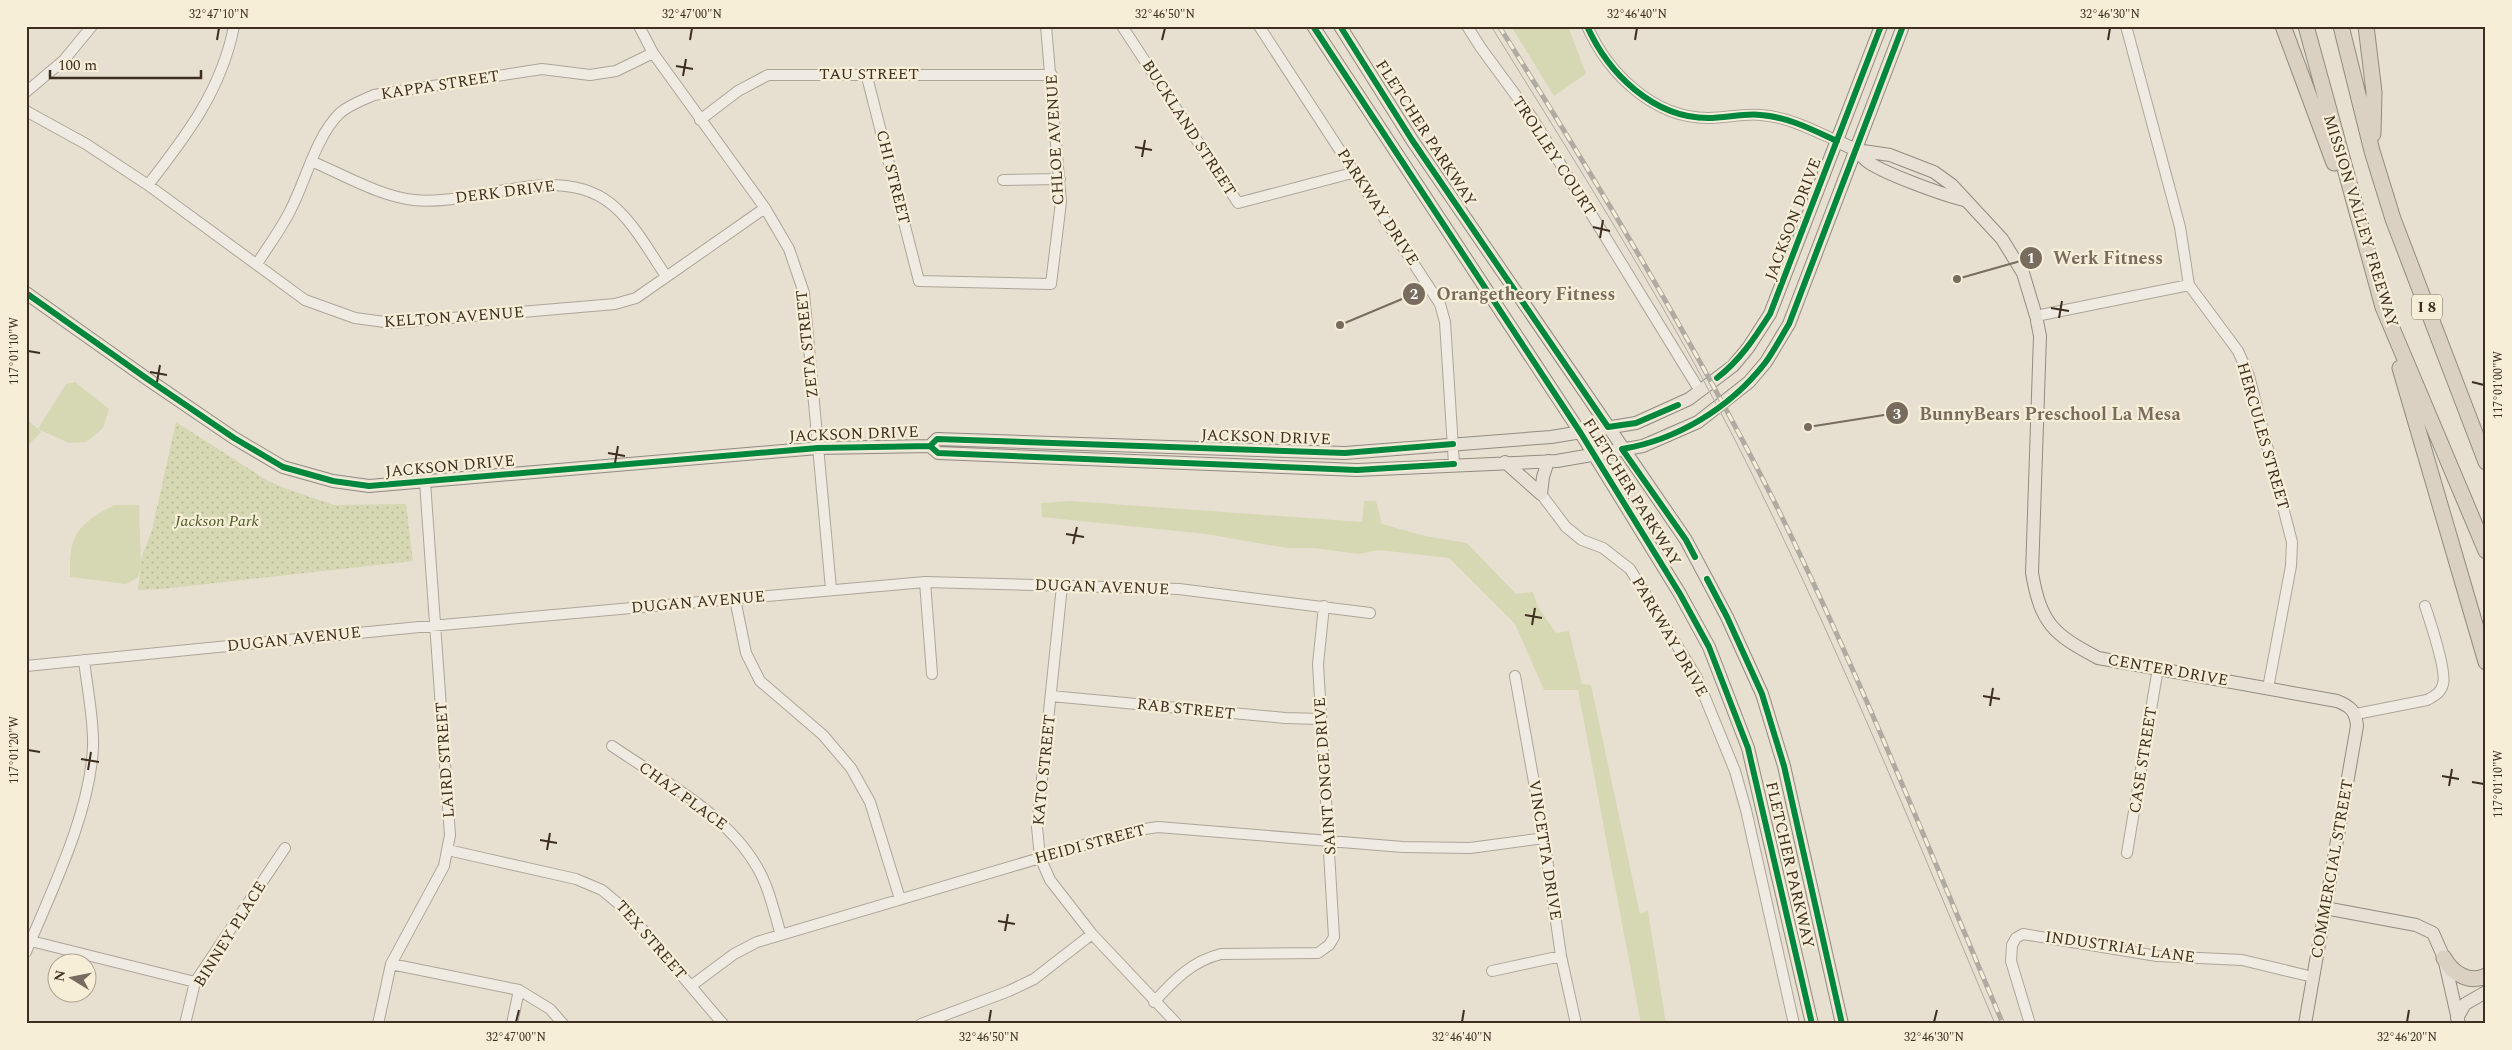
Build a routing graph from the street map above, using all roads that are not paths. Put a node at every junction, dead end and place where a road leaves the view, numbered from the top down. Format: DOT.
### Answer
graph roads {
  1 [pos="92,26"];
  2 [pos="234,26"];
  3 [pos="639,26"];
  4 [pos="1046,26"];
  5 [pos="1122,26"];
  6 [pos="1259,26"];
  7 [pos="1313,26"];
  8 [pos="1340,26"];
  9 [pos="1468,26"];
  10 [pos="1588,26"];
  11 [pos="1881,26"];
  12 [pos="1903,26"];
  13 [pos="2126,26"];
  14 [pos="2282,26"];
  15 [pos="2306,26"];
  16 [pos="2341,26"];
  17 [pos="2366,26"];
  18 [pos="653,53"];
  19 [pos="866,74"];
  20 [pos="1052,75"];
  21 [pos="26,92"];
  22 [pos="26,111"];
  23 [pos="700,120"];
  24 [pos="1837,141"];
  25 [pos="1856,150"];
  26 [pos="2372,151"];
  27 [pos="312,161"];
  28 [pos="1356,172"];
  29 [pos="1060,179"];
  30 [pos="1003,180"];
  31 [pos="148,184"];
  32 [pos="765,208"];
  33 [pos="2364,238"];
  34 [pos="257,264"];
  35 [pos="666,276"];
  36 [pos="1050,284"];
  37 [pos="2189,285"];
  38 [pos="26,293"];
  39 [pos="2383,307"];
  40 [pos="2037,319"];
  41 [pos="1700,391"];
  42 [pos="1608,428"];
  43 [pos="1580,432"];
  44 [pos="1453,444"];
  45 [pos="930,446"];
  46 [pos="818,448"];
  47 [pos="1622,449"];
  48 [pos="1594,454"];
  49 [pos="1548,461"];
  50 [pos="1505,462"];
  51 [pos="2486,462"];
  52 [pos="1454,464"];
  53 [pos="425,482"];
  54 [pos="1541,494"];
  55 [pos="2486,551"];
  56 [pos="925,582"];
  57 [pos="1062,586"];
  58 [pos="831,589"];
  59 [pos="735,599"];
  60 [pos="1324,606"];
  61 [pos="2425,606"];
  62 [pos="1370,613"];
  63 [pos="435,626"];
  64 [pos="84,660"];
  65 [pos="2486,662"];
  66 [pos="26,666"];
  67 [pos="2158,668"];
  68 [pos="932,674"];
  69 [pos="1515,676"];
  70 [pos="2268,688"];
  71 [pos="1051,696"];
  72 [pos="2356,714"];
  73 [pos="1321,718"];
  74 [pos="612,746"];
  75 [pos="1544,838"];
  76 [pos="1329,842"];
  77 [pos="285,848"];
  78 [pos="448,850"];
  79 [pos="2127,853"];
  80 [pos="1040,857"];
  81 [pos="900,899"];
  82 [pos="2325,908"];
  83 [pos="1092,934"];
  84 [pos="780,935"];
  85 [pos="29,938"];
  86 [pos="26,952"];
  87 [pos="1561,956"];
  88 [pos="2444,958"];
  89 [pos="390,964"];
  90 [pos="1492,971"];
  91 [pos="2486,976"];
  92 [pos="2313,977"];
  93 [pos="195,982"];
  94 [pos="691,986"];
  95 [pos="519,990"];
  96 [pos="2486,992"];
  97 [pos="1154,1002"];
  98 [pos="2458,1021"];
  99 [pos="185,1024"];
  100 [pos="378,1024"];
  101 [pos="512,1024"];
  102 [pos="562,1024"];
  103 [pos="723,1024"];
  104 [pos="921,1024"];
  105 [pos="1177,1024"];
  106 [pos="1576,1024"];
  107 [pos="1794,1024"];
  108 [pos="1812,1024"];
  109 [pos="1842,1024"];
  110 [pos="2030,1024"];
  111 [pos="2305,1024"];
  1 -- 21 [label="street"];
  2 -- 31 [label="street"];
  3 -- 18 [label="street, ZETA STREET"];
  4 -- 20 [label="street, CHLOE AVENUE"];
  5 -- 28 [label="street, BUCKLAND STREET"];
  6 -- 28 [label="street, PARKWAY DRIVE"];
  7 -- 43 [label="main road, FLETCHER PARKWAY"];
  8 -- 42 [label="main road, FLETCHER PARKWAY"];
  9 -- 41 [label="street, TROLLEY COURT"];
  10 -- 24 [label="street, CENTER DRIVE"];
  11 -- 24 [label="main road, JACKSON DRIVE"];
  12 -- 25 [label="main road, JACKSON DRIVE"];
  13 -- 37 [label="street, HERCULES STREET"];
  14 -- 33 [label="highway"];
  15 -- 33 [label="highway, MISSION VALLEY FREEWAY / I 8"];
  16 -- 26 [label="highway, MISSION VALLEY FREEWAY / I 8"];
  17 -- 26 [label="highway"];
  18 -- 23 [label="street, ZETA STREET"];
  18 -- 27 [label="street, KAPPA STREET"];
  19 -- 20 [label="street, TAU STREET"];
  19 -- 23 [label="street, TAU STREET"];
  19 -- 36 [label="street, CHI STREET"];
  20 -- 29 [label="street, CHLOE AVENUE"];
  22 -- 31 [label="street, KELTON AVENUE"];
  23 -- 32 [label="street, ZETA STREET"];
  24 -- 25 [label="main road, CENTER DRIVE"];
  24 -- 41 [label="main road, JACKSON DRIVE"];
  25 -- 40 [label="main road, CENTER DRIVE"];
  25 -- 47 [label="main road, JACKSON DRIVE"];
  26 -- 51 [label="highway, MISSION VALLEY FREEWAY / I 8"];
  27 -- 34 [label="street, KAPPA STREET"];
  27 -- 35 [label="street, DERK DRIVE"];
  28 -- 44 [label="street, PARKWAY DRIVE"];
  29 -- 30 [label="street"];
  29 -- 36 [label="street, CHLOE AVENUE"];
  31 -- 34 [label="street, KELTON AVENUE"];
  32 -- 35 [label="street, KELTON AVENUE"];
  32 -- 46 [label="street, ZETA STREET"];
  33 -- 39 [label="highway, MISSION VALLEY FREEWAY / I 8"];
  34 -- 35 [label="street, KELTON AVENUE"];
  37 -- 40 [label="street"];
  37 -- 70 [label="street, HERCULES STREET"];
  38 -- 53 [label="main road, JACKSON DRIVE"];
  39 -- 55 [label="highway, MISSION VALLEY FREEWAY / I 8"];
  39 -- 65 [label="highway"];
  40 -- 67 [label="main road, CENTER DRIVE"];
  41 -- 42 [label="main road, JACKSON DRIVE"];
  42 -- 43 [label="main road, JACKSON DRIVE"];
  42 -- 47 [label="main road, FLETCHER PARKWAY"];
  43 -- 44 [label="main road, JACKSON DRIVE"];
  43 -- 48 [label="main road, FLETCHER PARKWAY"];
  44 -- 45 [label="main road, JACKSON DRIVE"];
  44 -- 52 [label="street, PARKWAY DRIVE"];
  45 -- 46 [label="main road, JACKSON DRIVE"];
  45 -- 52 [label="main road, JACKSON DRIVE"];
  46 -- 53 [label="main road, JACKSON DRIVE"];
  46 -- 58 [label="street, ZETA STREET"];
  47 -- 48 [label="main road, JACKSON DRIVE"];
  47 -- 109 [label="main road, FLETCHER PARKWAY"];
  48 -- 49 [label="main road, JACKSON DRIVE"];
  48 -- 108 [label="main road, FLETCHER PARKWAY"];
  49 -- 50 [label="main road, JACKSON DRIVE"];
  49 -- 54 [label="main road"];
  50 -- 52 [label="main road, JACKSON DRIVE"];
  50 -- 54 [label="main road"];
  53 -- 63 [label="street, LAIRD STREET"];
  54 -- 107 [label="street, PARKWAY DRIVE"];
  56 -- 57 [label="street, DUGAN AVENUE"];
  56 -- 58 [label="street, DUGAN AVENUE"];
  56 -- 68 [label="street"];
  57 -- 60 [label="street, DUGAN AVENUE"];
  57 -- 71 [label="street, KATO STREET"];
  58 -- 59 [label="street, DUGAN AVENUE"];
  59 -- 63 [label="street, DUGAN AVENUE"];
  59 -- 81 [label="street"];
  60 -- 62 [label="street, DUGAN AVENUE"];
  60 -- 73 [label="street, SAINT ONGE DRIVE"];
  61 -- 72 [label="street"];
  63 -- 64 [label="street, DUGAN AVENUE"];
  63 -- 78 [label="street, LAIRD STREET"];
  64 -- 66 [label="street, DUGAN AVENUE"];
  64 -- 85 [label="street"];
  67 -- 70 [label="main road, CENTER DRIVE"];
  67 -- 79 [label="street, CASE STREET"];
  69 -- 75 [label="street, VINCETTA DRIVE"];
  70 -- 72 [label="main road, CENTER DRIVE"];
  71 -- 73 [label="street, RAB STREET"];
  71 -- 80 [label="street, KATO STREET"];
  72 -- 82 [label="main road, COMMERCIAL STREET"];
  73 -- 76 [label="street, SAINT ONGE DRIVE"];
  74 -- 84 [label="street, CHAZ PLACE"];
  75 -- 76 [label="street, HEIDI STREET"];
  75 -- 87 [label="street, VINCETTA DRIVE"];
  76 -- 80 [label="street, HEIDI STREET"];
  76 -- 97 [label="street, SAINT ONGE DRIVE"];
  77 -- 93 [label="street, BINNEY PLACE"];
  78 -- 89 [label="street, LAIRD STREET"];
  78 -- 94 [label="street, TEX STREET"];
  80 -- 81 [label="street, HEIDI STREET"];
  80 -- 83 [label="street, KATO STREET"];
  81 -- 84 [label="street, HEIDI STREET"];
  82 -- 88 [label="main road"];
  82 -- 92 [label="main road, COMMERCIAL STREET"];
  83 -- 97 [label="street, KATO STREET"];
  83 -- 104 [label="street"];
  84 -- 94 [label="street, HEIDI STREET"];
  85 -- 86 [label="street"];
  85 -- 93 [label="street"];
  87 -- 90 [label="street"];
  87 -- 106 [label="street, VINCETTA DRIVE"];
  88 -- 91 [label="highway"];
  88 -- 98 [label="main road"];
  89 -- 95 [label="street"];
  89 -- 100 [label="street, LAIRD STREET"];
  92 -- 110 [label="street, INDUSTRIAL LANE"];
  92 -- 111 [label="main road, COMMERCIAL STREET"];
  93 -- 99 [label="street, BINNEY PLACE"];
  94 -- 103 [label="street, TEX STREET"];
  95 -- 101 [label="street"];
  95 -- 102 [label="street"];
  96 -- 98 [label="main road"];
  97 -- 105 [label="street, KATO STREET"];
}
